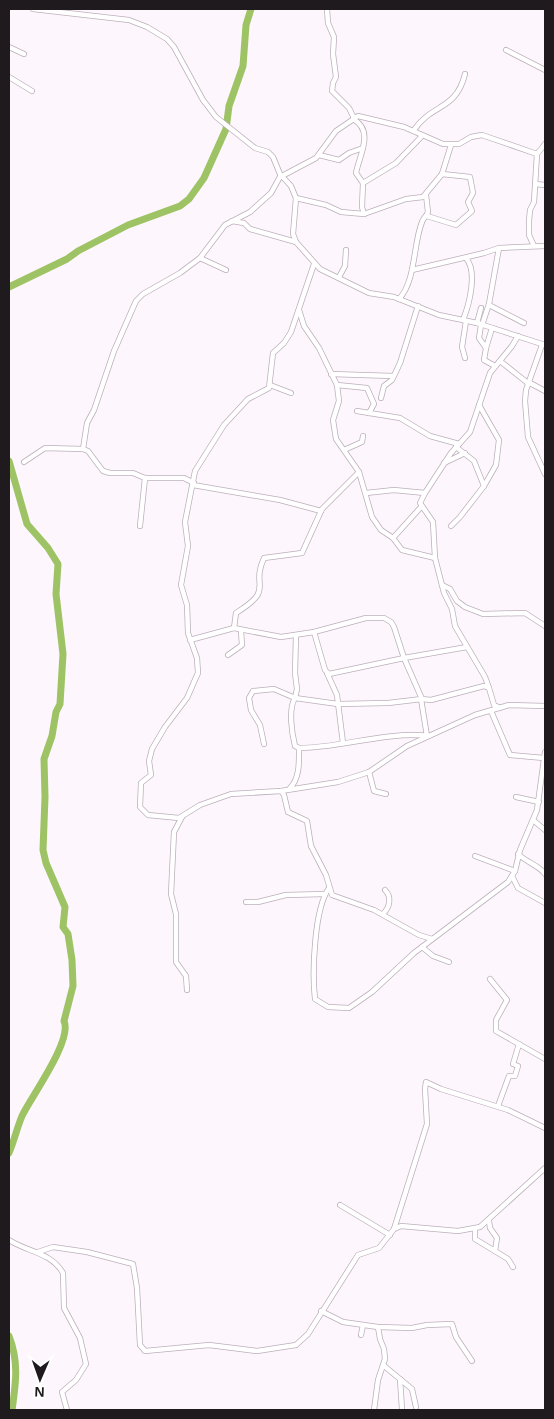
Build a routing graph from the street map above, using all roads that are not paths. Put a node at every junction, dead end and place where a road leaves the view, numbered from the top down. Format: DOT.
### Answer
graph roads {
  1 [pos="33,9"];
  2 [pos="327,9"];
  3 [pos="9,47"];
  4 [pos="506,50"];
  5 [pos="24,54"];
  6 [pos="545,70"];
  7 [pos="465,74"];
  8 [pos="9,76"];
  9 [pos="32,91"];
  10 [pos="353,119"];
  11 [pos="414,130"];
  12 [pos="422,136"];
  13 [pos="545,144"];
  14 [pos="451,145"];
  15 [pos="363,148"];
  16 [pos="537,154"];
  17 [pos="319,155"];
  18 [pos="442,174"];
  19 [pos="281,176"];
  20 [pos="363,183"];
  21 [pos="535,184"];
  22 [pos="545,185"];
  23 [pos="426,195"];
  24 [pos="296,198"];
  25 [pos="364,214"];
  26 [pos="427,216"];
  27 [pos="231,221"];
  28 [pos="296,242"];
  29 [pos="534,246"];
  30 [pos="545,246"];
  31 [pos="499,248"];
  32 [pos="346,250"];
  33 [pos="200,258"];
  34 [pos="466,258"];
  35 [pos="314,264"];
  36 [pos="226,270"];
  37 [pos="412,270"];
  38 [pos="339,277"];
  39 [pos="399,298"];
  40 [pos="489,305"];
  41 [pos="418,306"];
  42 [pos="299,308"];
  43 [pos="481,308"];
  44 [pos="464,321"];
  45 [pos="524,323"];
  46 [pos="480,324"];
  47 [pos="492,328"];
  48 [pos="518,336"];
  49 [pos="544,345"];
  50 [pos="486,348"];
  51 [pos="465,358"];
  52 [pos="500,361"];
  53 [pos="495,366"];
  54 [pos="331,374"];
  55 [pos="393,376"];
  56 [pos="337,384"];
  57 [pos="530,384"];
  58 [pos="270,385"];
  59 [pos="545,391"];
  60 [pos="291,394"];
  61 [pos="381,398"];
  62 [pos="479,405"];
  63 [pos="357,411"];
  64 [pos="369,413"];
  65 [pos="363,436"];
  66 [pos="458,445"];
  67 [pos="83,448"];
  68 [pos="344,450"];
  69 [pos="465,453"];
  70 [pos="24,462"];
  71 [pos="444,463"];
  72 [pos="359,472"];
  73 [pos="545,474"];
  74 [pos="145,478"];
  75 [pos="194,484"];
  76 [pos="484,486"];
  77 [pos="366,492"];
  78 [pos="425,493"];
  79 [pos="416,494"];
  80 [pos="420,500"];
  81 [pos="421,507"];
  82 [pos="320,511"];
  83 [pos="140,526"];
  84 [pos="451,526"];
  85 [pos="393,538"];
  86 [pos="435,558"];
  87 [pos="442,585"];
  88 [pos="545,626"];
  89 [pos="234,628"];
  90 [pos="241,630"];
  91 [pos="314,632"];
  92 [pos="296,635"];
  93 [pos="190,640"];
  94 [pos="467,647"];
  95 [pos="228,655"];
  96 [pos="404,658"];
  97 [pos="327,673"];
  98 [pos="489,688"];
  99 [pos="295,698"];
  100 [pos="421,699"];
  101 [pos="338,704"];
  102 [pos="545,706"];
  103 [pos="500,708"];
  104 [pos="491,711"];
  105 [pos="429,736"];
  106 [pos="343,743"];
  107 [pos="264,744"];
  108 [pos="299,748"];
  109 [pos="545,752"];
  110 [pos="544,758"];
  111 [pos="369,772"];
  112 [pos="544,783"];
  113 [pos="290,788"];
  114 [pos="281,791"];
  115 [pos="386,794"];
  116 [pos="516,797"];
  117 [pos="539,802"];
  118 [pos="182,817"];
  119 [pos="533,820"];
  120 [pos="545,830"];
  121 [pos="518,854"];
  122 [pos="474,856"];
  123 [pos="513,873"];
  124 [pos="545,874"];
  125 [pos="329,888"];
  126 [pos="385,890"];
  127 [pos="325,894"];
  128 [pos="246,902"];
  129 [pos="545,904"];
  130 [pos="383,914"];
  131 [pos="432,939"];
  132 [pos="422,947"];
  133 [pos="449,962"];
  134 [pos="490,979"];
  135 [pos="187,990"];
  136 [pos="519,1044"];
  137 [pos="545,1059"];
  138 [pos="498,1106"];
  139 [pos="545,1128"];
  140 [pos="545,1168"];
  141 [pos="340,1205"];
  142 [pos="489,1221"];
  143 [pos="394,1229"];
  144 [pos="475,1230"];
  145 [pos="390,1235"];
  146 [pos="9,1240"];
  147 [pos="495,1251"];
  148 [pos="38,1252"];
  149 [pos="513,1267"];
  150 [pos="321,1312"];
  151 [pos="363,1325"];
  152 [pos="378,1327"];
  153 [pos="361,1335"];
  154 [pos="472,1362"];
  155 [pos="383,1365"];
  156 [pos="400,1379"];
  157 [pos="416,1406"];
  158 [pos="67,1410"];
  159 [pos="374,1410"];
  160 [pos="402,1410"];
  1 -- 19 [label="street"];
  2 -- 10 [label="street"];
  3 -- 5 [label="street"];
  4 -- 6 [label="street"];
  7 -- 11 [label="street"];
  8 -- 9 [label="street"];
  10 -- 11 [label="street"];
  10 -- 15 [label="street"];
  10 -- 17 [label="street"];
  11 -- 12 [label="street"];
  12 -- 14 [label="street"];
  12 -- 20 [label="street"];
  13 -- 16 [label="street"];
  14 -- 16 [label="street"];
  14 -- 18 [label="street"];
  15 -- 17 [label="street"];
  15 -- 20 [label="street"];
  16 -- 21 [label="street"];
  17 -- 19 [label="street"];
  18 -- 23 [label="street"];
  18 -- 26 [label="street"];
  19 -- 24 [label="street"];
  19 -- 27 [label="street"];
  20 -- 25 [label="street"];
  21 -- 22 [label="street"];
  21 -- 29 [label="street"];
  23 -- 25 [label="street"];
  23 -- 26 [label="street"];
  24 -- 25 [label="street"];
  24 -- 28 [label="street"];
  26 -- 37 [label="street"];
  27 -- 28 [label="street"];
  27 -- 33 [label="street"];
  28 -- 35 [label="street"];
  29 -- 30 [label="street"];
  29 -- 31 [label="street"];
  31 -- 34 [label="street"];
  31 -- 40 [label="street"];
  32 -- 38 [label="street"];
  33 -- 36 [label="street"];
  33 -- 67 [label="street"];
  34 -- 37 [label="street"];
  34 -- 44 [label="street"];
  35 -- 38 [label="street"];
  35 -- 42 [label="street"];
  37 -- 39 [label="street"];
  38 -- 39 [label="street"];
  39 -- 41 [label="street"];
  40 -- 45 [label="street"];
  40 -- 46 [label="street"];
  41 -- 44 [label="street"];
  41 -- 55 [label="street"];
  42 -- 54 [label="street"];
  42 -- 58 [label="street"];
  43 -- 46 [label="street"];
  44 -- 46 [label="street"];
  44 -- 51 [label="street"];
  46 -- 47 [label="street"];
  46 -- 50 [label="street"];
  47 -- 48 [label="street"];
  47 -- 50 [label="street"];
  48 -- 49 [label="street"];
  48 -- 52 [label="street"];
  49 -- 57 [label="street"];
  50 -- 53 [label="street"];
  52 -- 53 [label="street"];
  52 -- 57 [label="street"];
  53 -- 62 [label="street"];
  54 -- 55 [label="street"];
  54 -- 56 [label="street"];
  55 -- 61 [label="street"];
  56 -- 64 [label="street"];
  56 -- 68 [label="street"];
  57 -- 59 [label="street"];
  57 -- 73 [label="street"];
  58 -- 60 [label="street"];
  58 -- 75 [label="street"];
  62 -- 66 [label="street"];
  62 -- 76 [label="street"];
  63 -- 64 [label="street"];
  64 -- 66 [label="street"];
  65 -- 68 [label="street"];
  66 -- 69 [label="street"];
  66 -- 71 [label="street"];
  67 -- 70 [label="street"];
  67 -- 74 [label="street"];
  68 -- 72 [label="street"];
  69 -- 71 [label="street"];
  69 -- 76 [label="street"];
  71 -- 78 [label="street"];
  72 -- 77 [label="street"];
  72 -- 82 [label="street"];
  74 -- 75 [label="street"];
  74 -- 83 [label="street"];
  75 -- 82 [label="street"];
  75 -- 93 [label="street"];
  76 -- 84 [label="street"];
  77 -- 79 [label="street"];
  77 -- 85 [label="street"];
  78 -- 79 [label="street"];
  78 -- 80 [label="street"];
  79 -- 80 [label="street"];
  80 -- 81 [label="street"];
  81 -- 85 [label="street"];
  81 -- 86 [label="street"];
  82 -- 89 [label="street"];
  85 -- 86 [label="street"];
  86 -- 87 [label="street"];
  87 -- 88 [label="street"];
  87 -- 94 [label="street"];
  89 -- 90 [label="street"];
  89 -- 93 [label="street"];
  90 -- 92 [label="street"];
  90 -- 95 [label="street"];
  91 -- 92 [label="street"];
  91 -- 96 [label="street"];
  91 -- 97 [label="street"];
  92 -- 99 [label="street"];
  93 -- 118 [label="street"];
  94 -- 96 [label="street"];
  94 -- 98 [label="street"];
  96 -- 97 [label="street"];
  96 -- 100 [label="street"];
  97 -- 101 [label="street"];
  98 -- 100 [label="street"];
  98 -- 103 [label="street"];
  99 -- 101 [label="street"];
  99 -- 107 [label="street"];
  99 -- 108 [label="street"];
  100 -- 101 [label="street"];
  100 -- 105 [label="street"];
  101 -- 106 [label="street"];
  102 -- 103 [label="street"];
  103 -- 104 [label="street"];
  104 -- 105 [label="street"];
  104 -- 110 [label="street"];
  105 -- 106 [label="street"];
  105 -- 111 [label="street"];
  106 -- 108 [label="street"];
  108 -- 113 [label="street"];
  109 -- 110 [label="street"];
  110 -- 112 [label="street"];
  111 -- 113 [label="street"];
  111 -- 115 [label="street"];
  112 -- 117 [label="street"];
  113 -- 114 [label="street"];
  114 -- 118 [label="street"];
  114 -- 125 [label="street"];
  116 -- 117 [label="street"];
  117 -- 119 [label="street"];
  118 -- 135 [label="street"];
  119 -- 120 [label="street"];
  119 -- 121 [label="street"];
  121 -- 123 [label="street"];
  121 -- 124 [label="street"];
  122 -- 123 [label="street"];
  123 -- 129 [label="street"];
  123 -- 131 [label="street"];
  125 -- 127 [label="street"];
  125 -- 130 [label="street"];
  126 -- 130 [label="street"];
  127 -- 128 [label="street"];
  127 -- 132 [label="street"];
  130 -- 131 [label="street"];
  131 -- 132 [label="street"];
  132 -- 133 [label="street"];
  134 -- 136 [label="street"];
  136 -- 137 [label="street"];
  136 -- 138 [label="street"];
  138 -- 139 [label="street"];
  138 -- 143 [label="street"];
  140 -- 142 [label="street"];
  141 -- 145 [label="street"];
  142 -- 144 [label="street"];
  142 -- 147 [label="street"];
  143 -- 144 [label="street"];
  143 -- 145 [label="street"];
  144 -- 147 [label="street"];
  145 -- 150 [label="street"];
  146 -- 148 [label="street"];
  147 -- 149 [label="street"];
  148 -- 150 [label="street"];
  148 -- 158 [label="street"];
  150 -- 151 [label="street"];
  151 -- 152 [label="street"];
  151 -- 153 [label="street"];
  152 -- 154 [label="street"];
  152 -- 155 [label="street"];
  155 -- 156 [label="street"];
  155 -- 159 [label="street"];
  156 -- 157 [label="street"];
  156 -- 160 [label="street"];
}
